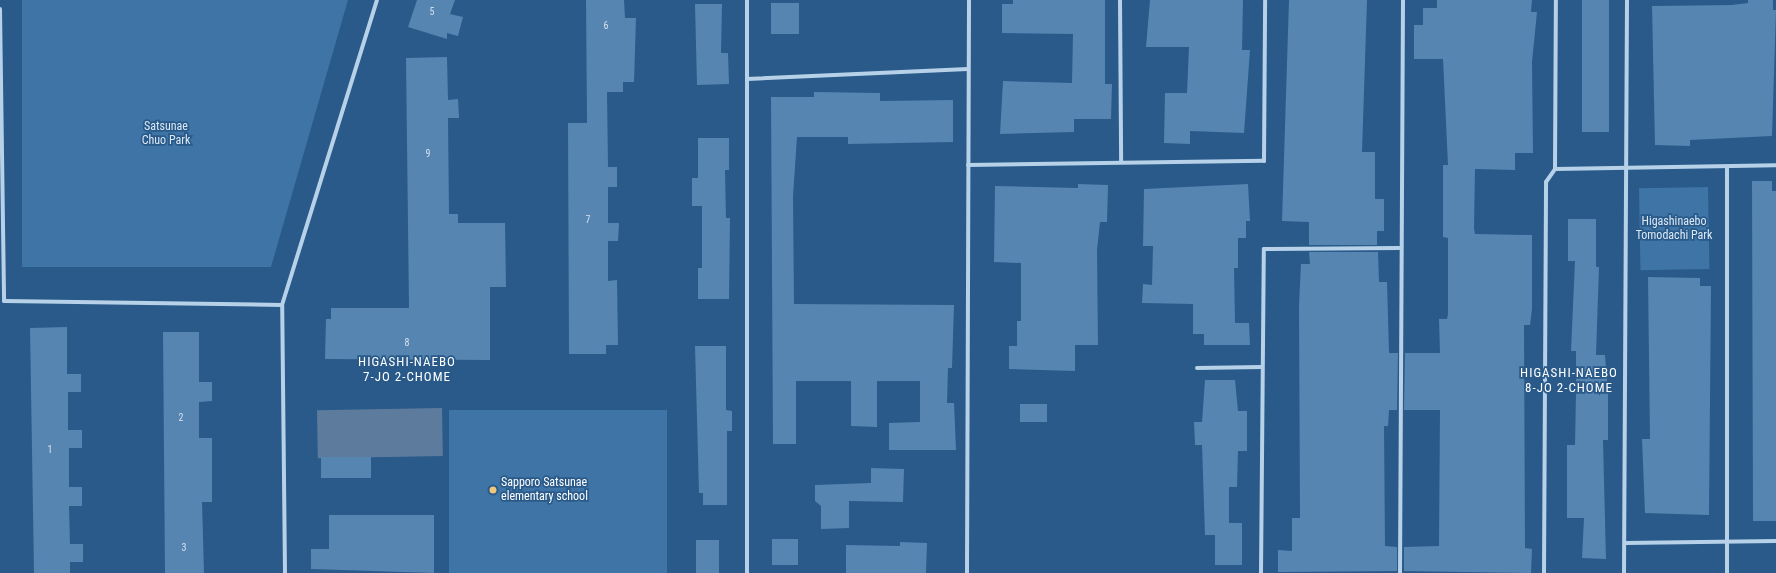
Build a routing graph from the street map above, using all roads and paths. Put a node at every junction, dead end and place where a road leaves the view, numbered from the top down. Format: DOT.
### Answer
graph roads {
  1 [pos="377,0"];
  2 [pos="747,0"];
  3 [pos="968,0"];
  4 [pos="1120,0"];
  5 [pos="1265,0"];
  6 [pos="1403,0"];
  7 [pos="1556,0"];
  8 [pos="1627,0"];
  9 [pos="0,9"];
  10 [pos="968,69"];
  11 [pos="747,79"];
  12 [pos="1121,162"];
  13 [pos="968,165"];
  14 [pos="1776,165"];
  15 [pos="1727,167"];
  16 [pos="1555,169"];
  17 [pos="1625,170"];
  18 [pos="1399,248"];
  19 [pos="282,305"];
  20 [pos="1197,368"];
  21 [pos="1262,368"];
  22 [pos="1776,541"];
  23 [pos="1727,542"];
  24 [pos="1625,543"];
  25 [pos="285,573"];
  26 [pos="747,573"];
  27 [pos="967,573"];
  28 [pos="1262,573"];
  29 [pos="1400,573"];
  30 [pos="1544,573"];
  31 [pos="1624,573"];
  32 [pos="1727,573"];
  1 -- 19 [label="street"];
  2 -- 11 [label="street"];
  3 -- 10 [label="street"];
  4 -- 12 [label="street"];
  5 -- 12 [label="street"];
  6 -- 18 [label="street"];
  7 -- 16 [label="street"];
  8 -- 17 [label="street"];
  9 -- 19 [label="street"];
  10 -- 11 [label="street"];
  10 -- 13 [label="street"];
  11 -- 26 [label="street"];
  12 -- 13 [label="street"];
  13 -- 27 [label="street"];
  14 -- 15 [label="street"];
  15 -- 17 [label="street"];
  15 -- 23 [label="street"];
  16 -- 17 [label="street"];
  16 -- 30 [label="street"];
  17 -- 24 [label="street"];
  18 -- 21 [label="street"];
  18 -- 29 [label="street"];
  19 -- 25 [label="street"];
  20 -- 21 [label="street"];
  21 -- 28 [label="street"];
  22 -- 23 [label="street"];
  23 -- 24 [label="street"];
  23 -- 32 [label="street"];
  24 -- 31 [label="street"];
}
